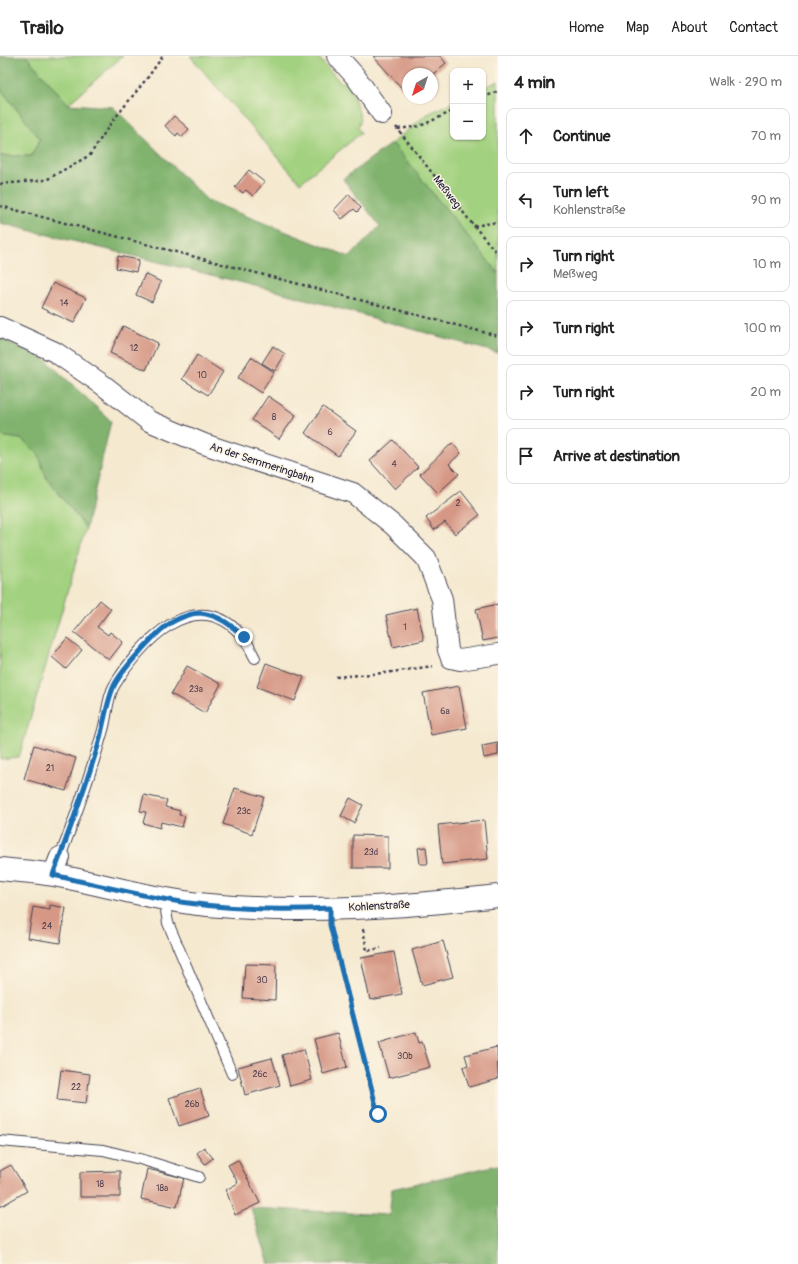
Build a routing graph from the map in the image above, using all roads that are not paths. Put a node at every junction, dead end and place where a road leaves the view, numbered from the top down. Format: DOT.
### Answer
graph roads {
  1 [pos="337,56"];
  2 [pos="382,114"];
  3 [pos="0,327"];
  4 [pos="498,654"];
  5 [pos="255,658"];
  6 [pos="56,866"];
  7 [pos="0,869"];
  8 [pos="498,896"];
  9 [pos="164,899"];
  10 [pos="232,1074"];
  11 [pos="0,1141"];
  12 [pos="199,1176"];
  1 -- 2 [label="street"];
  3 -- 4 [label="street, An der Semmeringbahn"];
  5 -- 6 [label="lane"];
  6 -- 7 [label="street, Kohlenstraße"];
  6 -- 9 [label="street, Kohlenstraße"];
  8 -- 9 [label="street, Kohlenstraße"];
  9 -- 10 [label="lane"];
  11 -- 12 [label="lane"];
}
